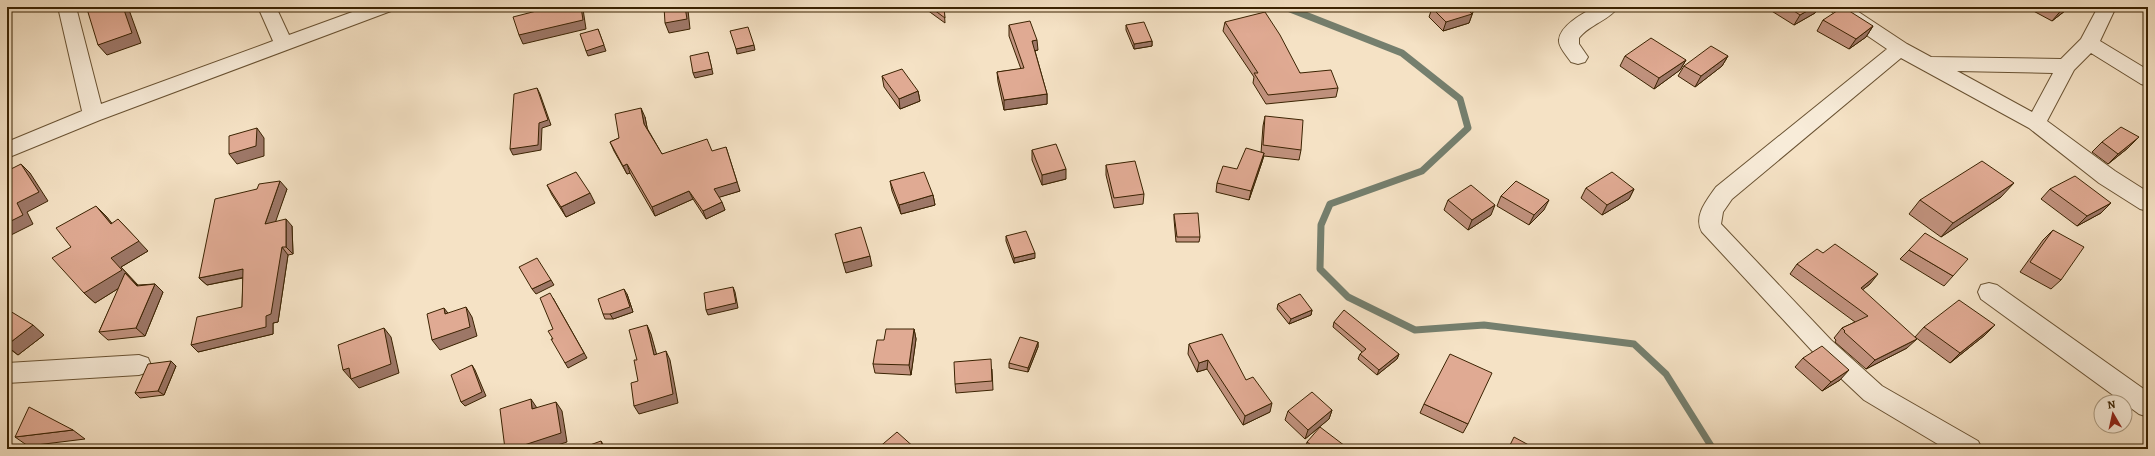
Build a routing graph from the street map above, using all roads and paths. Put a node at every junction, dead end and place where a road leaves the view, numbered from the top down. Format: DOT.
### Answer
graph roads {
  1 [pos="67,7"];
  2 [pos="268,7"];
  3 [pos="384,7"];
  4 [pos="1609,7"];
  5 [pos="1838,7"];
  6 [pos="2108,7"];
  7 [pos="2089,43"];
  8 [pos="284,44"];
  9 [pos="1900,49"];
  10 [pos="1578,57"];
  11 [pos="1928,64"];
  12 [pos="2066,66"];
  13 [pos="2148,79"];
  14 [pos="93,115"];
  15 [pos="2036,123"];
  16 [pos="7,150"];
  17 [pos="2148,203"];
  18 [pos="1989,292"];
  19 [pos="139,365"];
  20 [pos="7,373"];
  21 [pos="2148,406"];
  22 [pos="1969,449"];
  1 -- 14 [label="street"];
  2 -- 8 [label="street"];
  3 -- 8 [label="street"];
  4 -- 10 [label="street"];
  5 -- 9 [label="street"];
  6 -- 7 [label="street"];
  7 -- 12 [label="street"];
  7 -- 13 [label="street"];
  8 -- 14 [label="street"];
  9 -- 11 [label="street"];
  9 -- 22 [label="street"];
  11 -- 12 [label="street"];
  11 -- 15 [label="street"];
  12 -- 15 [label="street"];
  14 -- 16 [label="street"];
  15 -- 17 [label="street"];
  18 -- 21 [label="street"];
  19 -- 20 [label="street"];
}
